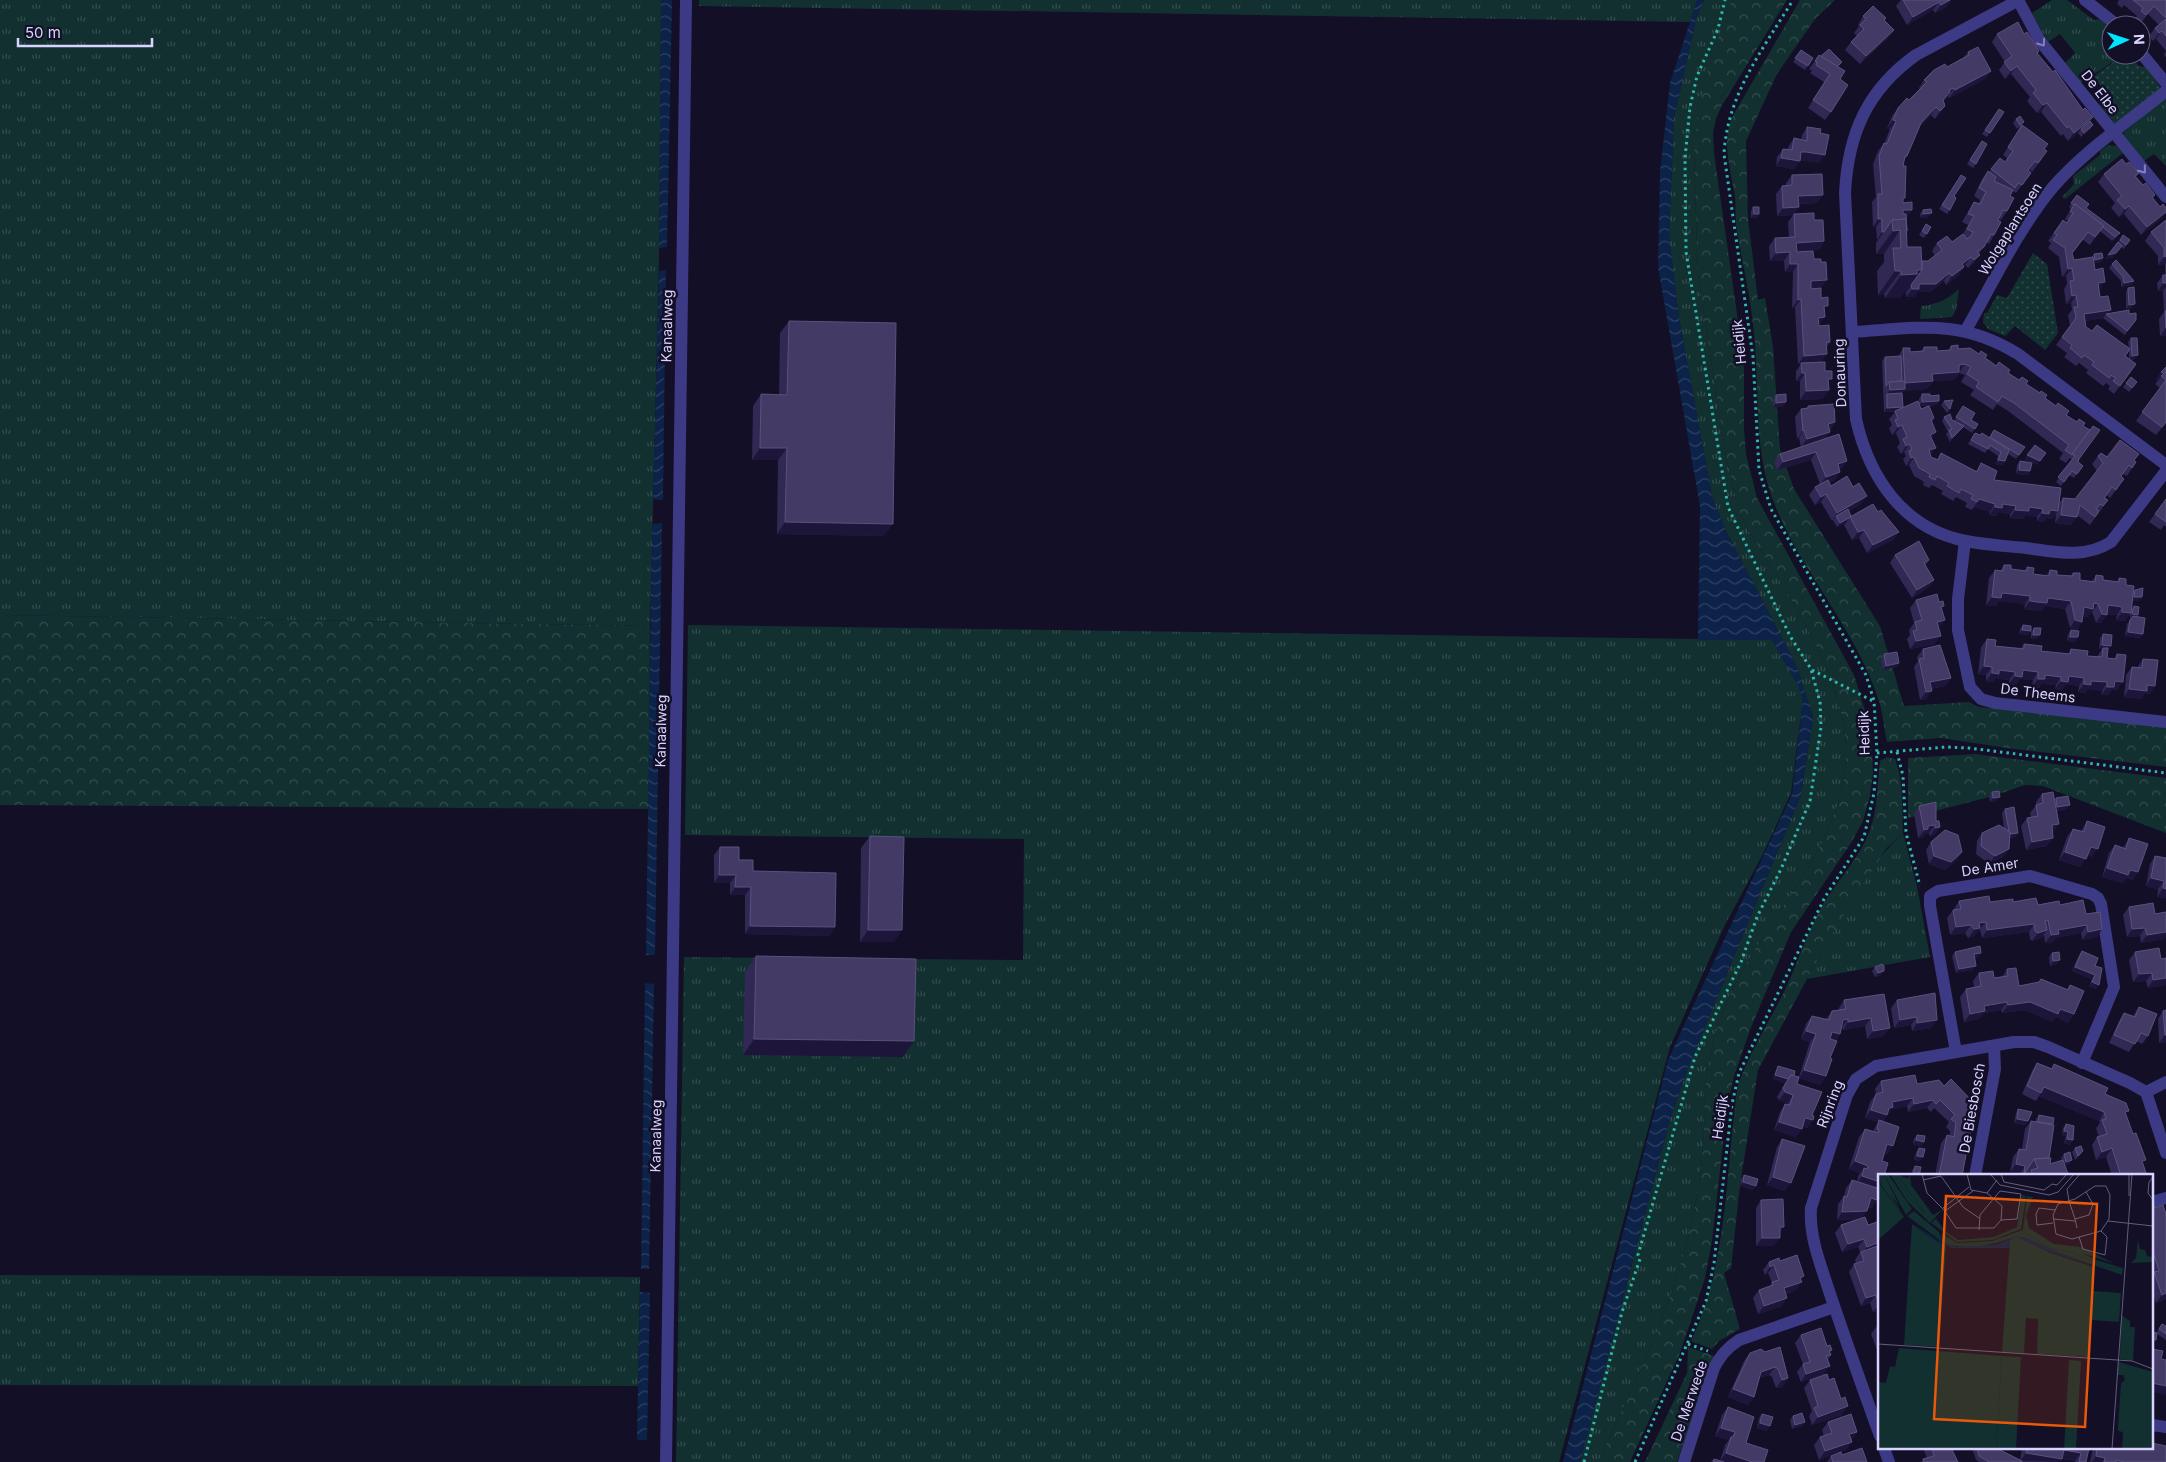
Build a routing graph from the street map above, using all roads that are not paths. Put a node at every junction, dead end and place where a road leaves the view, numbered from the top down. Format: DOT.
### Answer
graph roads {
  1 [pos="686,0"];
  2 [pos="2019,0"];
  3 [pos="2085,0"];
  4 [pos="2104,15"];
  5 [pos="2151,65"];
  6 [pos="2166,83"];
  7 [pos="2166,91"];
  8 [pos="2114,133"];
  9 [pos="2166,198"];
  10 [pos="1966,330"];
  11 [pos="1853,332"];
  12 [pos="2166,465"];
  13 [pos="2166,471"];
  14 [pos="1964,541"];
  15 [pos="2166,722"];
  16 [pos="1994,1046"];
  17 [pos="1956,1052"];
  18 [pos="2082,1063"];
  19 [pos="2166,1082"];
  20 [pos="2146,1092"];
  21 [pos="2166,1153"];
  22 [pos="1975,1174"];
  23 [pos="1834,1306"];
  24 [pos="1878,1430"];
  25 [pos="1885,1450"];
  26 [pos="666,1462"];
  27 [pos="1684,1462"];
  28 [pos="1889,1462"];
  1 -- 26 [label="street, Kanaalweg"];
  2 -- 8 [label="street, De Elbe, one-way"];
  2 -- 11 [label="street, Donauring"];
  3 -- 4 [label="street"];
  5 -- 6 [label="street"];
  7 -- 8 [label="street, Wolgaplantsoen"];
  8 -- 9 [label="street, De Elbe, one-way"];
  8 -- 10 [label="street, Wolgaplantsoen"];
  10 -- 11 [label="street"];
  10 -- 12 [label="street"];
  11 -- 14 [label="street, Donauring"];
  13 -- 14 [label="street, Donauring"];
  14 -- 15 [label="street, De Theems"];
  16 -- 17 [label="street, Rijnring"];
  16 -- 18 [label="street, Rijnring"];
  16 -- 22 [label="street, De Biesbosch"];
  17 -- 18 [label="street, De Amer"];
  17 -- 23 [label="street, Rijnring"];
  18 -- 20 [label="street, Rijnring"];
  19 -- 20 [label="street"];
  20 -- 21 [label="street"];
  23 -- 24 [label="street, Rijnring"];
  23 -- 27 [label="street, De Merwede"];
  25 -- 28 [label="street"];
}
